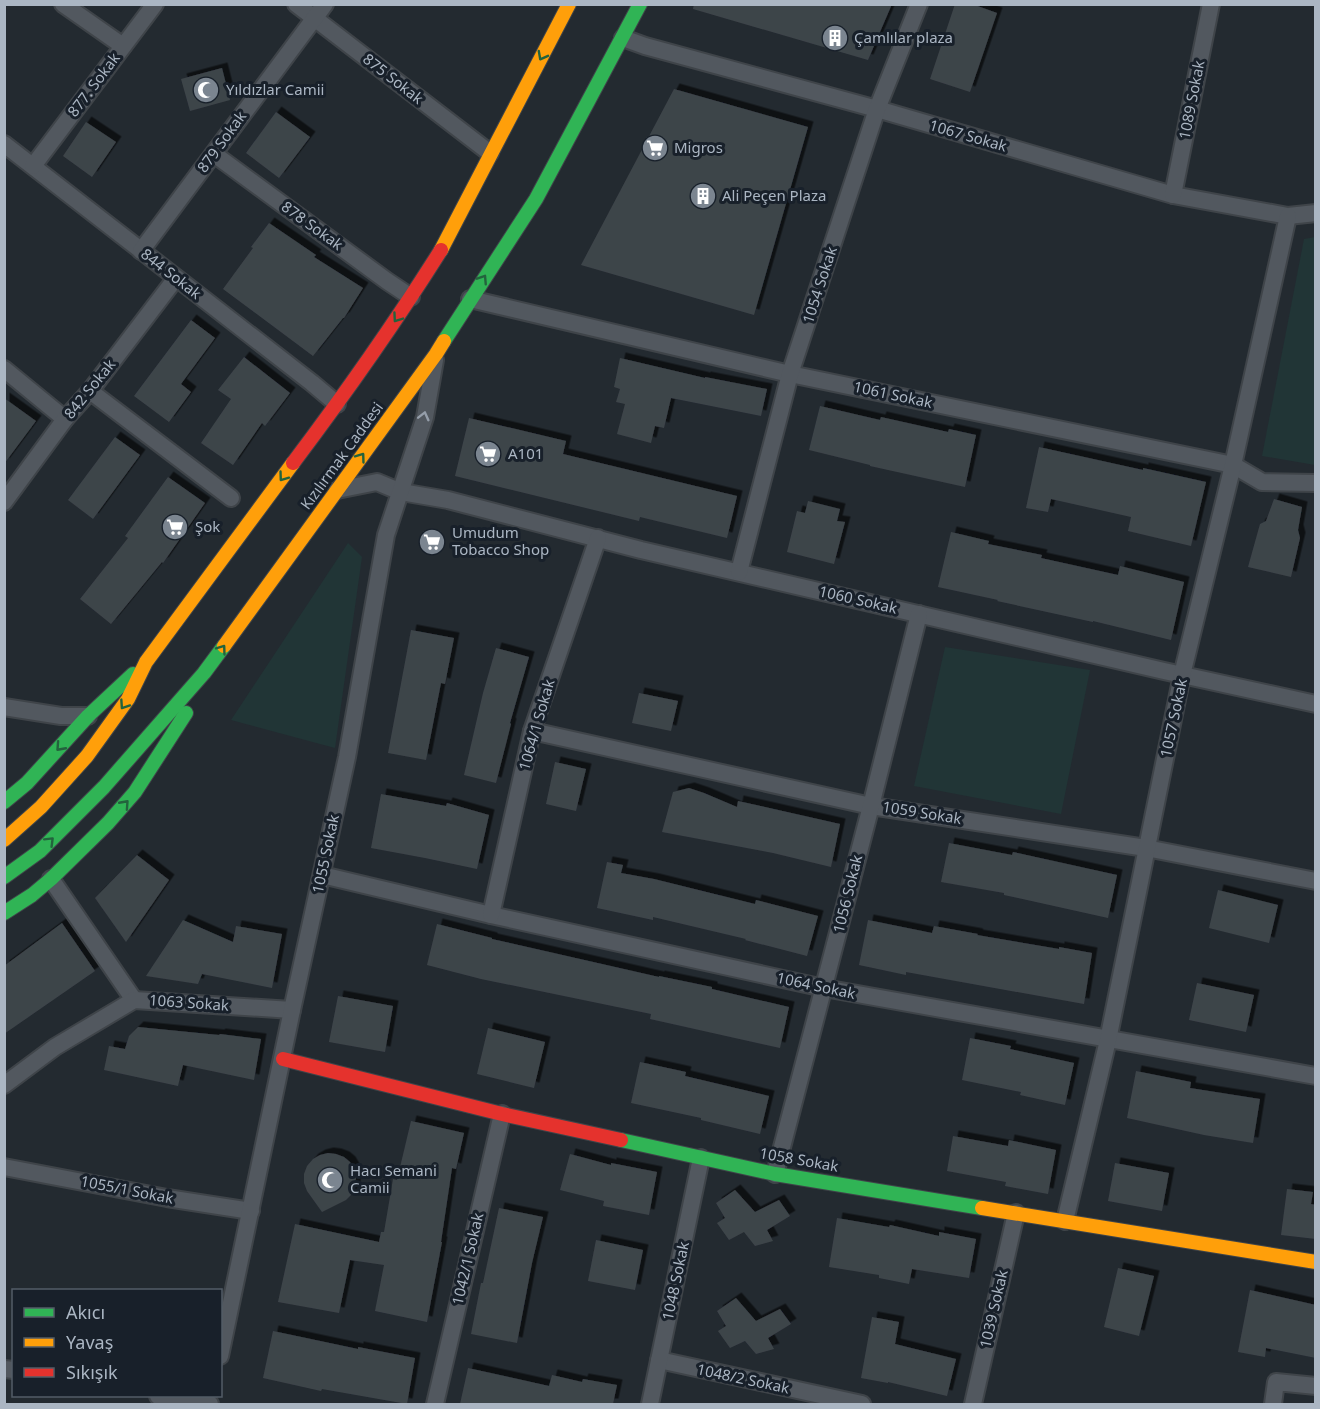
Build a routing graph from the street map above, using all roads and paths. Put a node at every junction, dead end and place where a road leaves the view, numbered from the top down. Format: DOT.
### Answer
graph roads {
  1 [pos="63,4"];
  2 [pos="155,4"];
  3 [pos="296,4"];
  4 [pos="640,4"];
  5 [pos="919,4"];
  6 [pos="1211,4"];
  7 [pos="565,6"];
  8 [pos="319,11"];
  9 [pos="623,38"];
  10 [pos="123,46"];
  11 [pos="878,109"];
  12 [pos="4,144"];
  13 [pos="490,153"];
  14 [pos="214,154"];
  15 [pos="33,165"];
  16 [pos="1173,195"];
  17 [pos="1316,213"];
  18 [pos="1288,216"];
  19 [pos="141,251"];
  20 [pos="176,278"];
  21 [pos="411,297"];
  22 [pos="470,299"];
  23 [pos="436,354"];
  24 [pos="4,369"];
  25 [pos="790,374"];
  26 [pos="90,391"];
  27 [pos="337,404"];
  28 [pos="65,419"];
  29 [pos="1233,465"];
  30 [pos="1316,483"];
  31 [pos="338,490"];
  32 [pos="400,492"];
  33 [pos="231,498"];
  34 [pos="4,502"];
  35 [pos="598,538"];
  36 [pos="739,572"];
  37 [pos="919,614"];
  38 [pos="146,662"];
  39 [pos="204,673"];
  40 [pos="1182,675"];
  41 [pos="1316,704"];
  42 [pos="4,707"];
  43 [pos="88,716"];
  44 [pos="532,731"];
  45 [pos="4,802"];
  46 [pos="872,806"];
  47 [pos="4,840"];
  48 [pos="1146,848"];
  49 [pos="322,875"];
  50 [pos="4,877"];
  51 [pos="51,879"];
  52 [pos="1316,881"];
  53 [pos="4,913"];
  54 [pos="491,915"];
  55 [pos="824,988"];
  56 [pos="134,1000"];
  57 [pos="292,1010"];
  58 [pos="1108,1040"];
  59 [pos="283,1059"];
  60 [pos="1316,1076"];
  61 [pos="4,1085"];
  62 [pos="502,1114"];
  63 [pos="701,1158"];
  64 [pos="4,1167"];
  65 [pos="775,1174"];
  66 [pos="251,1211"];
  67 [pos="1016,1213"];
  68 [pos="1065,1221"];
  69 [pos="1316,1262"];
  70 [pos="222,1347"];
  71 [pos="659,1360"];
  72 [pos="1316,1386"];
  73 [pos="170,1397"];
  74 [pos="210,1404"];
  75 [pos="435,1404"];
  76 [pos="650,1404"];
  77 [pos="862,1404"];
  78 [pos="973,1404"];
  79 [pos="1273,1404"];
  1 -- 10 [label="street"];
  2 -- 10 [label="street, 877. Sokak"];
  3 -- 8 [label="street, 875 Sokak"];
  4 -- 9 [label="main road, Kızılırmak Caddesi"];
  5 -- 11 [label="street, 1054 Sokak"];
  6 -- 16 [label="street, 1089 Sokak"];
  7 -- 13 [label="main road, one-way"];
  8 -- 13 [label="street, 875 Sokak"];
  8 -- 14 [label="street, 879 Sokak"];
  9 -- 11 [label="street, 1067 Sokak"];
  22 -- 9 [label="main road, Kızılırmak Caddesi, one-way"];
  10 -- 15 [label="street, 877. Sokak"];
  11 -- 16 [label="street, 1067 Sokak"];
  11 -- 25 [label="street, 1054 Sokak"];
  12 -- 15 [label="street, 844 Sokak"];
  13 -- 21 [label="main road"];
  14 -- 19 [label="street, 879 Sokak"];
  14 -- 21 [label="street, 878 Sokak"];
  15 -- 19 [label="street, 844 Sokak"];
  16 -- 18 [label="street, 1067 Sokak"];
  17 -- 18 [label="street, 1067 Sokak"];
  18 -- 29 [label="street, 1057 Sokak"];
  19 -- 20 [label="street, 844 Sokak"];
  20 -- 26 [label="street, 842 Sokak"];
  20 -- 27 [label="street, 844 Sokak"];
  21 -- 27 [label="main road, one-way"];
  22 -- 23 [label="main road, Kızılırmak Caddesi"];
  22 -- 25 [label="street, 1061 Sokak"];
  31 -- 23 [label="main road, Kızılırmak Caddesi, one-way"];
  32 -- 23 [label="street, 1055 Sokak, one-way"];
  24 -- 28 [label="street"];
  25 -- 29 [label="street, 1061 Sokak"];
  25 -- 36 [label="street, 1054 Sokak"];
  26 -- 28 [label="street, 842 Sokak"];
  26 -- 33 [label="street"];
  27 -- 38 [label="main road, one-way"];
  28 -- 34 [label="street, 842 Sokak"];
  29 -- 30 [label="street, 1061 Sokak"];
  29 -- 40 [label="street, 1057 Sokak"];
  31 -- 32 [label="street, 1060 Sokak"];
  39 -- 31 [label="main road, Kızılırmak Caddesi, one-way"];
  32 -- 35 [label="street, 1060 Sokak"];
  32 -- 49 [label="street, 1055 Sokak"];
  35 -- 36 [label="street, 1060 Sokak"];
  35 -- 44 [label="street, 1064/1 Sokak"];
  36 -- 37 [label="street, 1060 Sokak"];
  37 -- 40 [label="street, 1060 Sokak"];
  37 -- 46 [label="street, 1056 Sokak"];
  38 -- 43 [label="main road"];
  38 -- 47 [label="main road, one-way"];
  50 -- 39 [label="main road, Kızılırmak Caddesi, one-way"];
  51 -- 39 [label="main road, one-way"];
  40 -- 41 [label="street, 1060 Sokak"];
  40 -- 48 [label="street, 1057 Sokak"];
  42 -- 43 [label="street"];
  43 -- 45 [label="main road, one-way"];
  44 -- 46 [label="street, 1059 Sokak"];
  44 -- 54 [label="street, 1064/1 Sokak"];
  46 -- 48 [label="street, 1059 Sokak"];
  46 -- 55 [label="street, 1056 Sokak"];
  48 -- 52 [label="street, 1059 Sokak"];
  48 -- 58 [label="street, 1057 Sokak"];
  49 -- 54 [label="street, 1064 Sokak"];
  49 -- 57 [label="street, 1055 Sokak"];
  51 -- 53 [label="main road"];
  51 -- 56 [label="street"];
  54 -- 55 [label="street, 1064 Sokak"];
  55 -- 58 [label="street, 1064 Sokak"];
  55 -- 65 [label="street, 1056 Sokak"];
  56 -- 57 [label="street, 1063 Sokak"];
  56 -- 61 [label="street, 1063 Sokak"];
  57 -- 59 [label="street, 1055 Sokak"];
  58 -- 60 [label="street, 1064 Sokak"];
  58 -- 68 [label="street, 1057 Sokak"];
  59 -- 62 [label="main road, 1058 Sokak"];
  59 -- 66 [label="street, 1055 Sokak"];
  62 -- 63 [label="main road, 1058 Sokak"];
  62 -- 75 [label="street, 1042/1 Sokak"];
  63 -- 65 [label="main road, 1058 Sokak"];
  63 -- 71 [label="street, 1048 Sokak"];
  64 -- 66 [label="street, 1055/1 Sokak"];
  65 -- 67 [label="main road, 1058 Sokak"];
  66 -- 70 [label="street, 1055 Sokak"];
  67 -- 68 [label="main road, 1058 Sokak"];
  67 -- 78 [label="street, 1039 Sokak"];
  68 -- 69 [label="main road, 1058 Sokak"];
  71 -- 76 [label="street, 1048 Sokak"];
  71 -- 77 [label="street, 1048/2 Sokak"];
  72 -- 79 [label="street"];
  73 -- 74 [label="street"];
}
